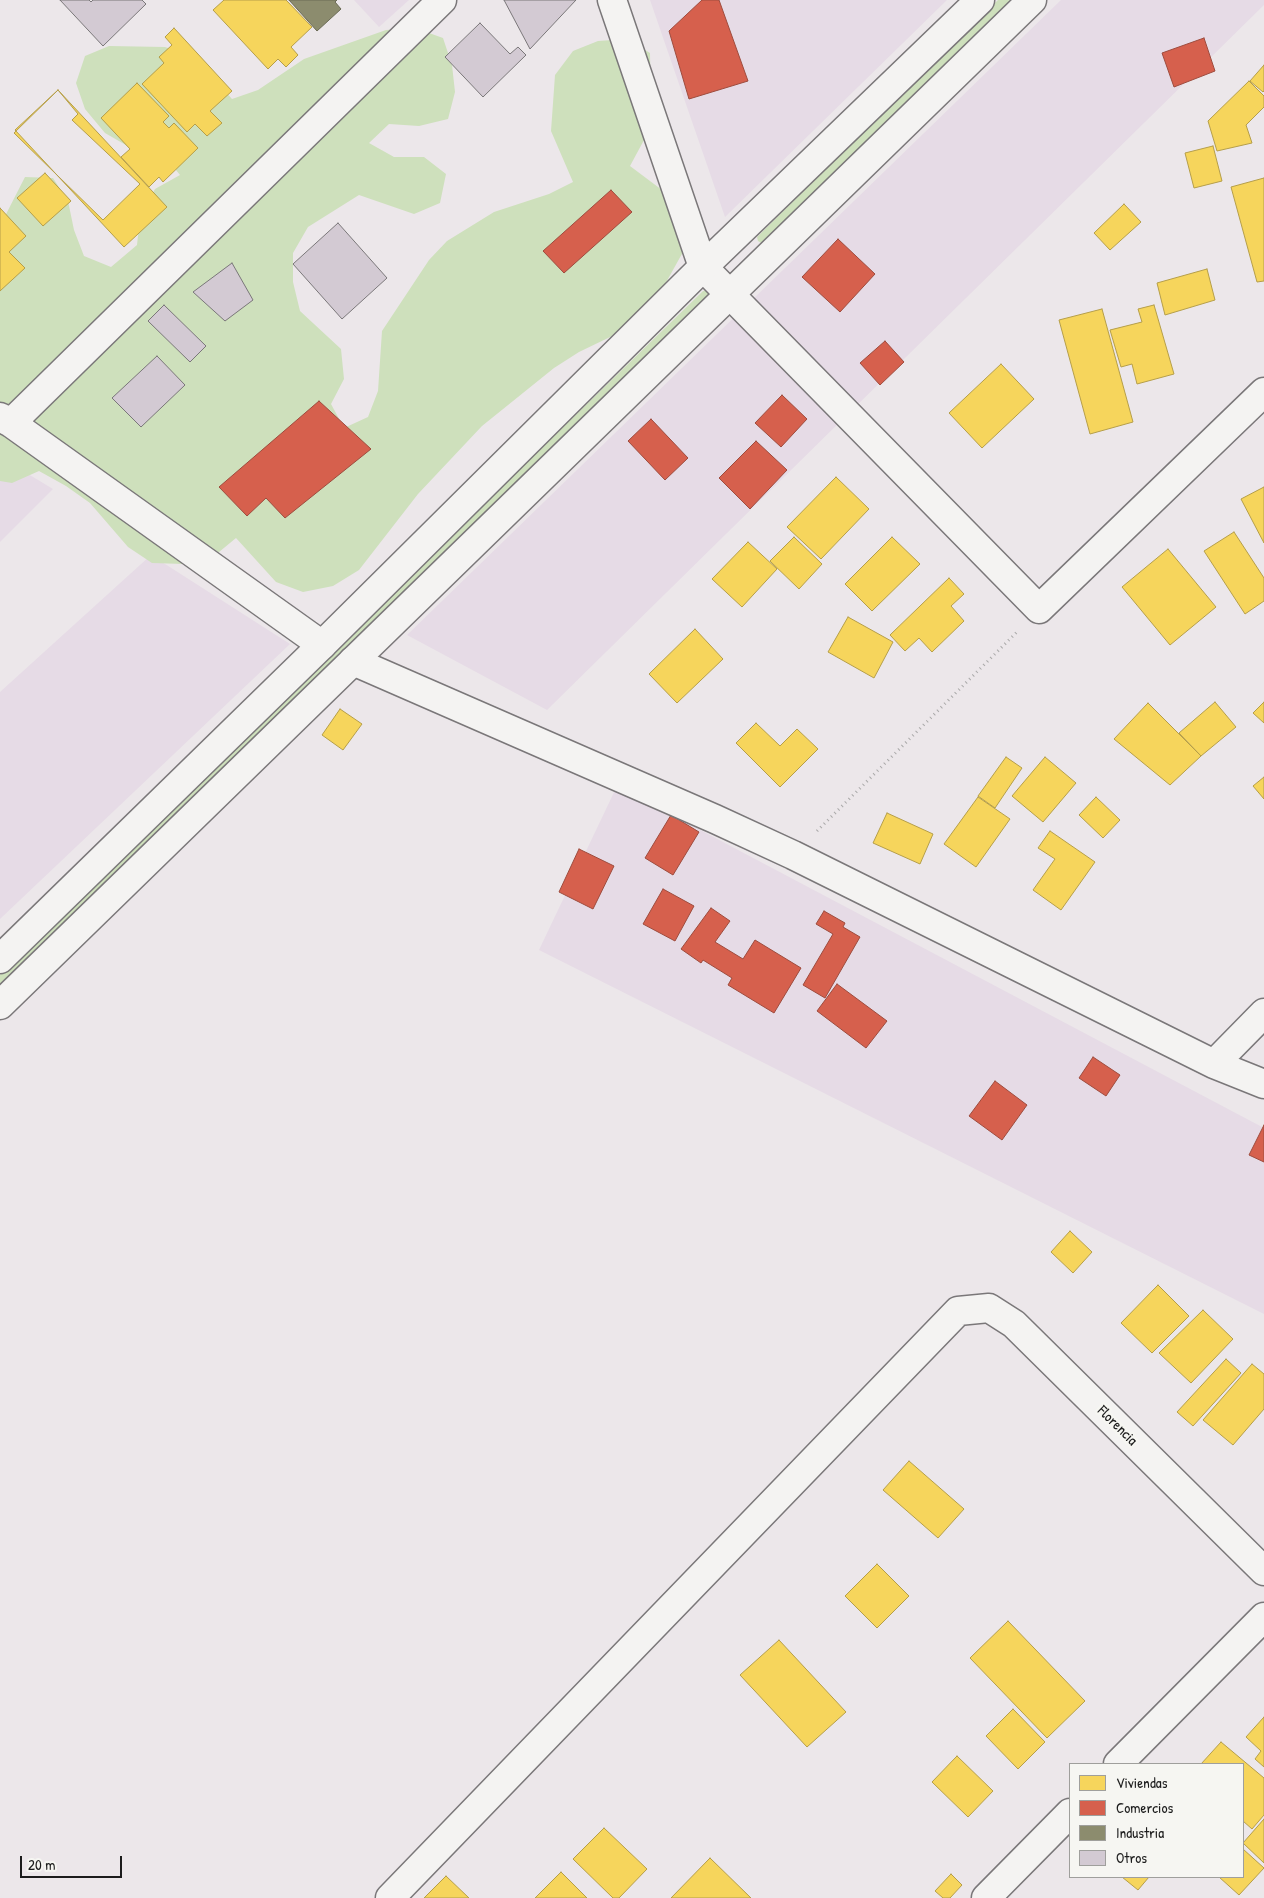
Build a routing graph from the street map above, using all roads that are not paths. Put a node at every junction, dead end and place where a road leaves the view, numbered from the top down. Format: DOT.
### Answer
graph roads {
  1 [pos="442,0"];
  2 [pos="612,0"];
  3 [pos="980,0"];
  4 [pos="1032,0"];
  5 [pos="703,267"];
  6 [pos="730,294"];
  7 [pos="1264,392"];
  8 [pos="6,420"];
  9 [pos="322,645"];
  10 [pos="353,661"];
  11 [pos="0,959"];
  12 [pos="0,1005"];
  13 [pos="1264,1013"];
  14 [pos="1214,1064"];
  15 [pos="1264,1084"];
  16 [pos="1264,1572"];
  17 [pos="1264,1617"];
  18 [pos="1119,1763"];
  19 [pos="1069,1814"];
  20 [pos="390,1898"];
  21 [pos="986,1898"];
  1 -- 8 [label="street"];
  2 -- 5 [label="street"];
  3 -- 5 [label="street"];
  4 -- 6 [label="street"];
  5 -- 6 [label="street"];
  5 -- 9 [label="street"];
  6 -- 7 [label="street"];
  6 -- 10 [label="street"];
  8 -- 9 [label="street"];
  9 -- 11 [label="street"];
  10 -- 12 [label="street"];
  10 -- 14 [label="street"];
  13 -- 14 [label="street"];
  14 -- 15 [label="street"];
  16 -- 20 [label="street, Florencia"];
  17 -- 18 [label="street"];
  19 -- 21 [label="street"];
}
